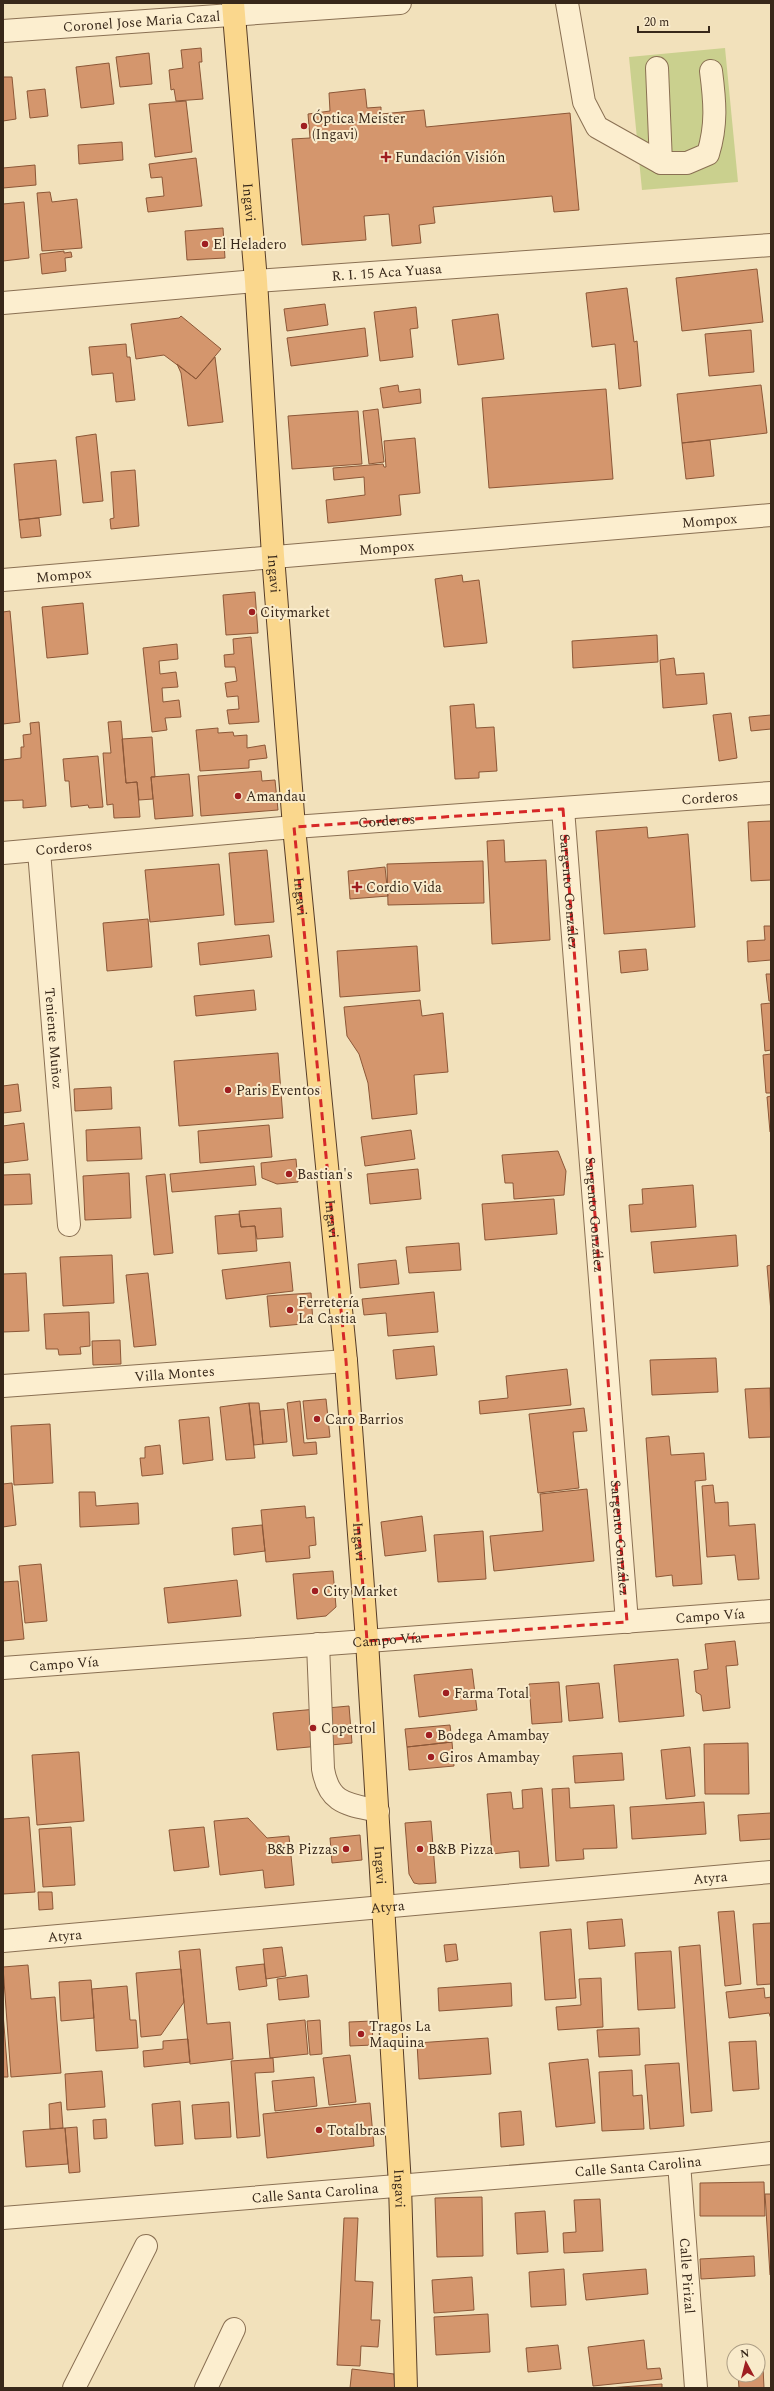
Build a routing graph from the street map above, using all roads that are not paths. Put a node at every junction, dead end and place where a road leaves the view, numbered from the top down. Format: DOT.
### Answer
graph roads {
  1 [pos="400,3"];
  2 [pos="567,3"];
  3 [pos="233,9"];
  4 [pos="3,31"];
  5 [pos="657,68"];
  6 [pos="711,71"];
  7 [pos="661,163"];
  8 [pos="771,245"];
  9 [pos="256,281"];
  10 [pos="3,303"];
  11 [pos="771,515"];
  12 [pos="273,556"];
  13 [pos="3,580"];
  14 [pos="771,793"];
  15 [pos="564,809"];
  16 [pos="294,827"];
  17 [pos="39,851"];
  18 [pos="3,853"];
  19 [pos="69,1225"];
  20 [pos="346,1361"];
  21 [pos="3,1386"];
  22 [pos="771,1611"];
  23 [pos="627,1622"];
  24 [pos="367,1641"];
  25 [pos="318,1644"];
  26 [pos="3,1668"];
  27 [pos="378,1811"];
  28 [pos="771,1872"];
  29 [pos="384,1906"];
  30 [pos="3,1940"];
  31 [pos="771,2153"];
  32 [pos="679,2163"];
  33 [pos="400,2185"];
  34 [pos="3,2218"];
  35 [pos="146,2246"];
  36 [pos="234,2329"];
  37 [pos="74,2388"];
  38 [pos="206,2388"];
  39 [pos="406,2388"];
  40 [pos="696,2388"];
  1 -- 3 [label="street, Coronel Jose Maria Cazal"];
  2 -- 7 [label="street"];
  3 -- 4 [label="street, Coronel Jose Maria Cazal"];
  3 -- 9 [label="main road, Ingavi"];
  5 -- 7 [label="street"];
  6 -- 7 [label="street"];
  8 -- 9 [label="street, R. I. 15 Aca Yuasa"];
  9 -- 10 [label="street, R. I. 15 Aca Yuasa"];
  9 -- 12 [label="main road, Ingavi"];
  11 -- 12 [label="street, Mompox"];
  12 -- 13 [label="street, Mompox"];
  12 -- 16 [label="main road, Ingavi"];
  14 -- 15 [label="street, Corderos"];
  15 -- 16 [label="street, Corderos"];
  15 -- 23 [label="street, Sargento González"];
  16 -- 17 [label="street, Corderos"];
  16 -- 20 [label="main road, Ingavi"];
  17 -- 18 [label="street, Corderos"];
  17 -- 19 [label="street, Teniente Muñoz"];
  20 -- 21 [label="street, Villa Montes"];
  20 -- 24 [label="main road, Ingavi"];
  22 -- 23 [label="street, Campo Vía"];
  23 -- 24 [label="street, Campo Vía"];
  24 -- 25 [label="street, Campo Vía"];
  24 -- 27 [label="main road, Ingavi"];
  25 -- 26 [label="street, Campo Vía"];
  25 -- 27 [label="street"];
  27 -- 29 [label="main road, Ingavi"];
  28 -- 29 [label="street, Atyra"];
  29 -- 30 [label="street, Atyra"];
  29 -- 33 [label="main road, Ingavi"];
  31 -- 32 [label="street, Calle Santa Carolina"];
  32 -- 33 [label="street, Calle Santa Carolina"];
  32 -- 40 [label="street, Calle Pirizal"];
  33 -- 34 [label="street, Calle Santa Carolina"];
  33 -- 39 [label="main road, Ingavi"];
  35 -- 37 [label="street"];
  36 -- 38 [label="street"];
}
